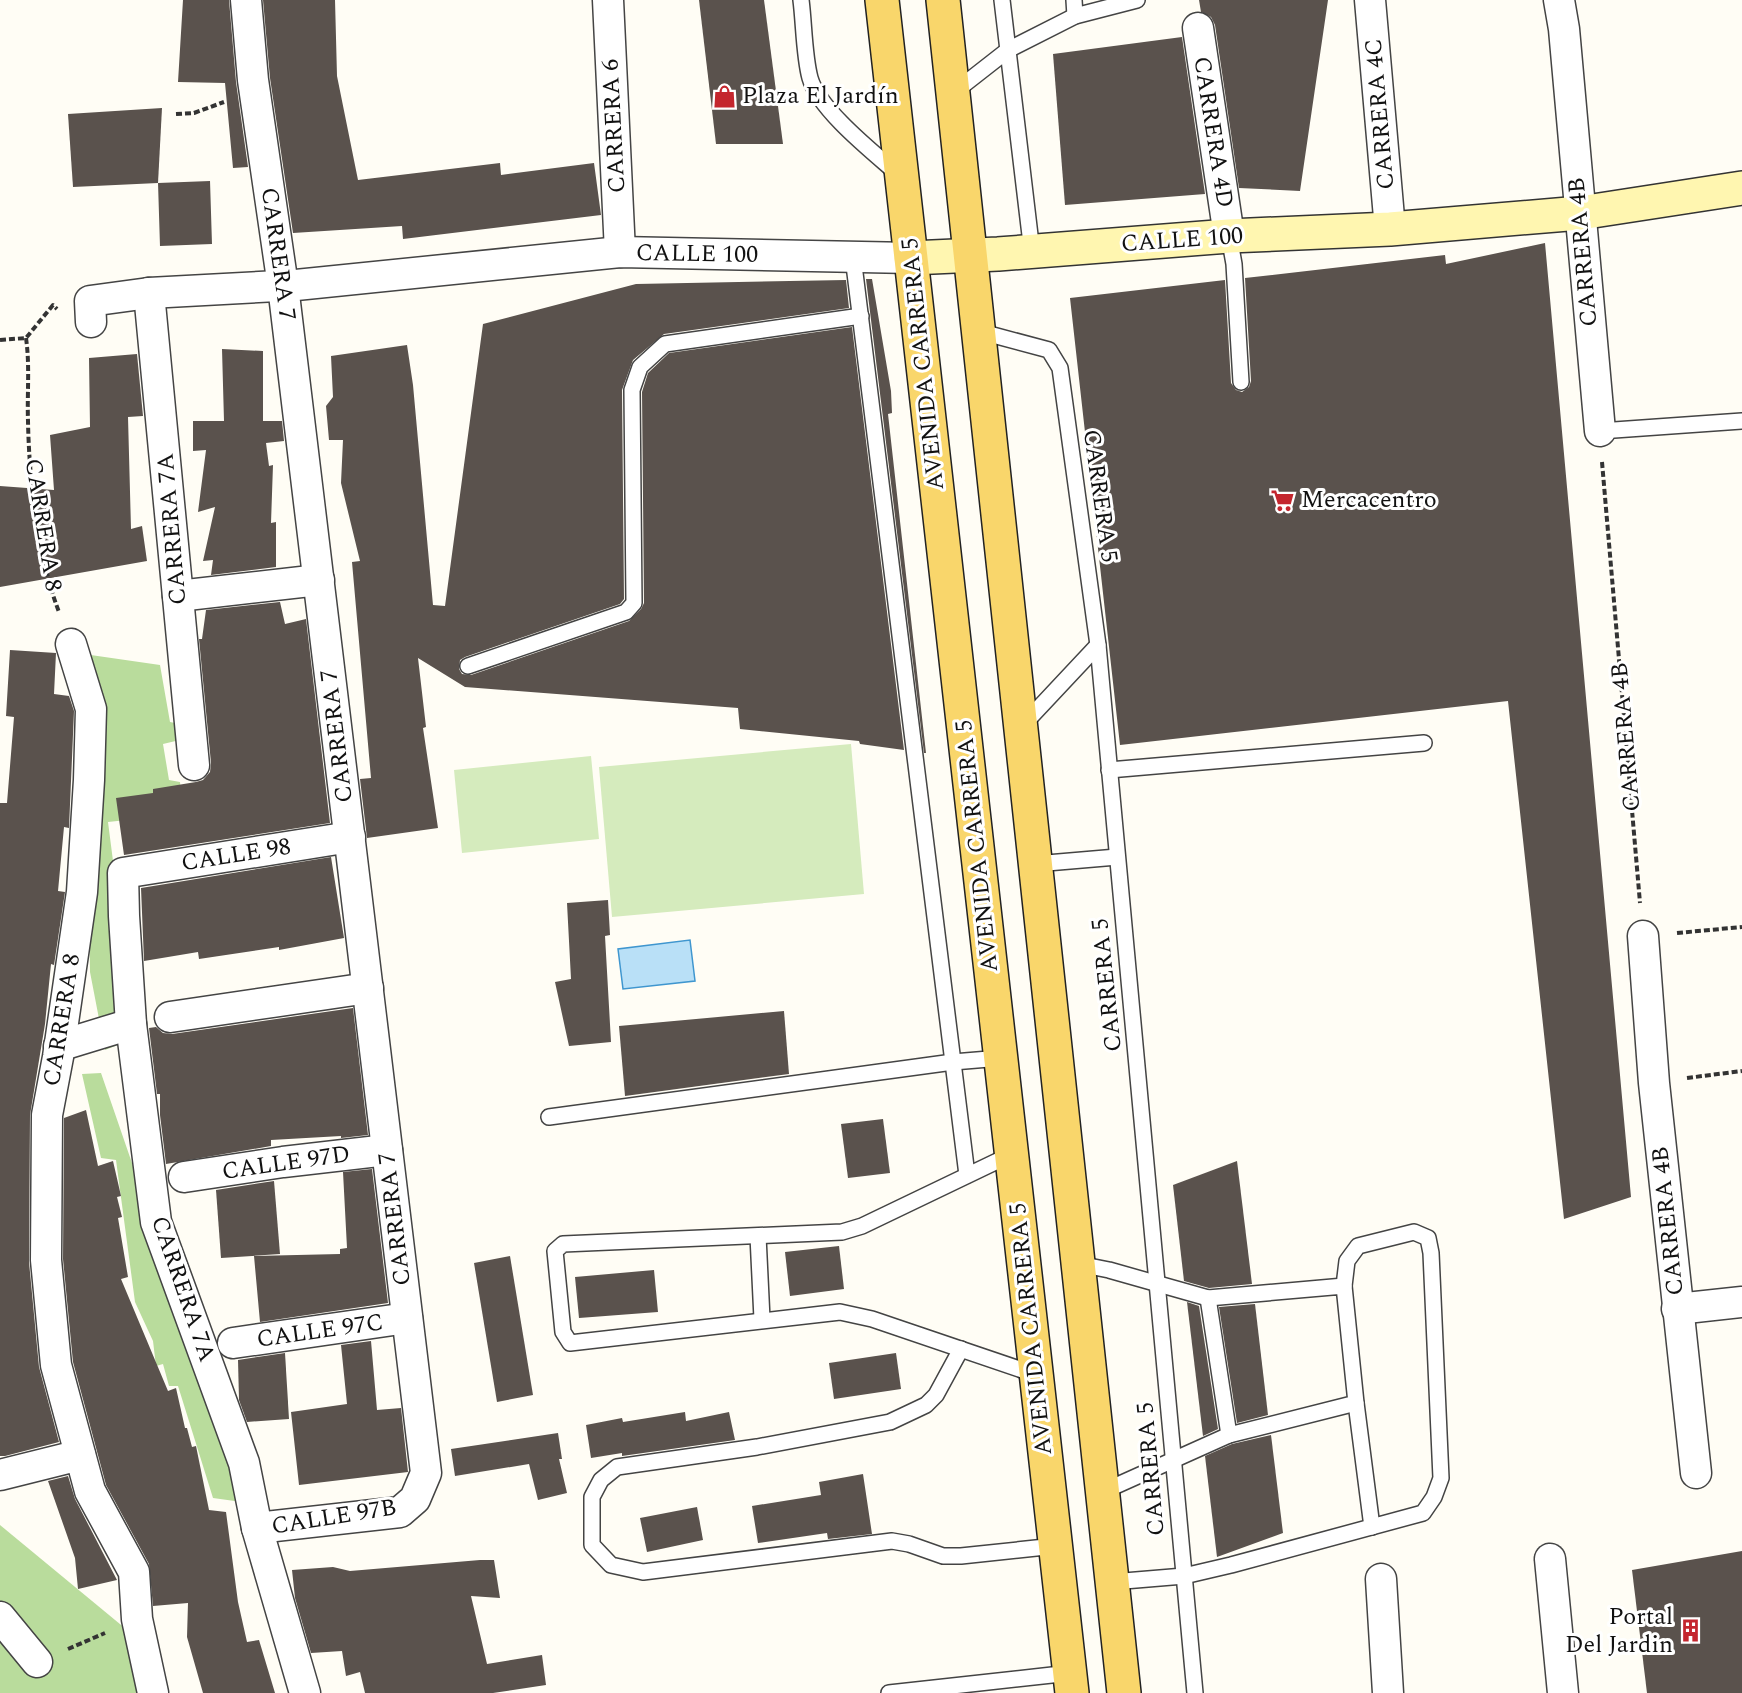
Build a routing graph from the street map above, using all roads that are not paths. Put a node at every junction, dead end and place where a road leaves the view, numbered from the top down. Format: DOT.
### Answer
graph roads {
  1 [pos="246,0"];
  2 [pos="608,0"];
  3 [pos="801,0"];
  4 [pos="882,0"];
  5 [pos="943,0"];
  6 [pos="1002,0"];
  7 [pos="1074,0"];
  8 [pos="1137,0"];
  9 [pos="1370,0"];
  10 [pos="1559,0"];
  11 [pos="1076,16"];
  12 [pos="1198,28"];
  13 [pos="1008,50"];
  14 [pos="953,93"];
  15 [pos="902,177"];
  16 [pos="1742,188"];
  17 [pos="1580,213"];
  18 [pos="1390,229"];
  19 [pos="1229,236"];
  20 [pos="620,252"];
  21 [pos="1032,252"];
  22 [pos="970,256"];
  23 [pos="854,257"];
  24 [pos="911,258"];
  25 [pos="283,286"];
  26 [pos="149,293"];
  27 [pos="861,316"];
  28 [pos="91,322"];
  29 [pos="978,331"];
  30 [pos="1241,382"];
  31 [pos="1742,421"];
  32 [pos="1600,431"];
  33 [pos="319,579"];
  34 [pos="178,596"];
  35 [pos="71,644"];
  36 [pos="1098,645"];
  37 [pos="468,666"];
  38 [pos="1020,727"];
  39 [pos="1424,743"];
  40 [pos="194,765"];
  41 [pos="1109,770"];
  42 [pos="350,837"];
  43 [pos="1117,857"];
  44 [pos="1035,864"];
  45 [pos="123,873"];
  46 [pos="1643,936"];
  47 [pos="368,988"];
  48 [pos="170,1017"];
  49 [pos="131,1024"];
  50 [pos="59,1046"];
  51 [pos="1001,1058"];
  52 [pos="953,1062"];
  53 [pos="549,1117"];
  54 [pos="387,1150"];
  55 [pos="1012,1154"];
  56 [pos="967,1175"];
  57 [pos="184,1177"];
  58 [pos="758,1236"];
  59 [pos="1079,1264"];
  60 [pos="1158,1283"];
  61 [pos="1344,1286"];
  62 [pos="1208,1298"];
  63 [pos="1742,1302"];
  64 [pos="1677,1309"];
  65 [pos="407,1318"];
  66 [pos="762,1319"];
  67 [pos="232,1343"];
  68 [pos="961,1349"];
  69 [pos="1037,1375"];
  70 [pos="1356,1403"];
  71 [pos="1229,1435"];
  72 [pos="80,1455"];
  73 [pos="1173,1461"];
  74 [pos="426,1473"];
  75 [pos="1696,1473"];
  76 [pos="0,1475"];
  77 [pos="1102,1492"];
  78 [pos="1372,1527"];
  79 [pos="257,1528"];
  80 [pos="1054,1546"];
  81 [pos="1550,1560"];
  82 [pos="1184,1576"];
  83 [pos="1381,1580"];
  84 [pos="1112,1582"];
  85 [pos="0,1617"];
  86 [pos="37,1662"];
  87 [pos="1071,1683"];
  88 [pos="153,1693"];
  89 [pos="305,1693"];
  90 [pos="889,1693"];
  91 [pos="1124,1693"];
  92 [pos="1195,1693"];
  93 [pos="1388,1693"];
  94 [pos="1563,1693"];
  1 -- 25 [label="street, CARRERA 7"];
  2 -- 20 [label="street, CARRERA 6"];
  3 -- 15 [label="lane"];
  4 -- 15 [label="main road, AVENIDA CARRERA 5"];
  5 -- 14 [label="main road"];
  6 -- 13 [label="lane"];
  7 -- 11 [label="lane"];
  8 -- 11 [label="lane"];
  9 -- 18 [label="street, CARRERA 4C"];
  10 -- 17 [label="street, CARRERA 4B"];
  11 -- 13 [label="lane"];
  12 -- 19 [label="street, CARRERA 4D"];
  13 -- 14 [label="lane"];
  13 -- 21 [label="lane"];
  14 -- 22 [label="main road"];
  15 -- 24 [label="main road, AVENIDA CARRERA 5"];
  16 -- 17 [label="street, CALLE 100"];
  17 -- 18 [label="street, CALLE 100"];
  17 -- 32 [label="street, CARRERA 4B"];
  18 -- 19 [label="street, CALLE 100"];
  19 -- 21 [label="street, CALLE 100"];
  19 -- 30 [label="lane"];
  20 -- 23 [label="street, CALLE 100"];
  20 -- 25 [label="street, CALLE 100"];
  21 -- 22 [label="street, CALLE 100"];
  22 -- 24 [label="street, CALLE 100"];
  22 -- 29 [label="main road"];
  23 -- 24 [label="street, CALLE 100"];
  23 -- 27 [label="lane"];
  24 -- 51 [label="main road, AVENIDA CARRERA 5"];
  25 -- 26 [label="street, CALLE 100"];
  25 -- 33 [label="street, CARRERA 7"];
  26 -- 28 [label="street, CALLE 100"];
  26 -- 34 [label="street, CARRERA 7A"];
  27 -- 37 [label="lane"];
  27 -- 52 [label="lane"];
  29 -- 36 [label="lane, CARRERA 5"];
  29 -- 38 [label="main road"];
  31 -- 32 [label="lane"];
  33 -- 34 [label="street"];
  33 -- 42 [label="street, CARRERA 7"];
  34 -- 40 [label="street, CARRERA 7A"];
  35 -- 50 [label="street, CARRERA 8"];
  36 -- 38 [label="lane"];
  36 -- 41 [label="lane, CARRERA 5"];
  38 -- 44 [label="main road"];
  39 -- 41 [label="lane"];
  41 -- 43 [label="lane, CARRERA 5"];
  42 -- 45 [label="street, CALLE 98"];
  42 -- 47 [label="street, CARRERA 7"];
  43 -- 44 [label="lane"];
  43 -- 60 [label="lane, CARRERA 5"];
  44 -- 59 [label="main road"];
  45 -- 49 [label="street, CARRERA 7A"];
  46 -- 64 [label="street, CARRERA 4B"];
  47 -- 48 [label="street"];
  47 -- 54 [label="street, CARRERA 7"];
  49 -- 50 [label="street"];
  49 -- 79 [label="street, CARRERA 7A"];
  50 -- 72 [label="street, CARRERA 8"];
  51 -- 52 [label="lane"];
  51 -- 55 [label="main road, AVENIDA CARRERA 5"];
  52 -- 53 [label="lane"];
  52 -- 56 [label="lane"];
  54 -- 57 [label="street, CALLE 97D"];
  54 -- 65 [label="street, CARRERA 7"];
  55 -- 56 [label="lane"];
  55 -- 69 [label="main road, AVENIDA CARRERA 5"];
  56 -- 58 [label="lane"];
  58 -- 66 [label="lane"];
  58 -- 66 [label="lane"];
  59 -- 60 [label="lane"];
  59 -- 77 [label="main road"];
  60 -- 62 [label="lane"];
  60 -- 73 [label="lane, CARRERA 5"];
  61 -- 62 [label="lane"];
  61 -- 70 [label="lane"];
  61 -- 78 [label="lane"];
  62 -- 71 [label="lane"];
  63 -- 64 [label="street"];
  64 -- 75 [label="street, CARRERA 4B"];
  65 -- 67 [label="street, CALLE 97C"];
  65 -- 74 [label="street, CARRERA 7"];
  66 -- 68 [label="lane"];
  68 -- 69 [label="lane"];
  68 -- 80 [label="lane"];
  69 -- 80 [label="main road, AVENIDA CARRERA 5"];
  70 -- 71 [label="lane"];
  70 -- 78 [label="lane"];
  71 -- 73 [label="lane"];
  72 -- 76 [label="street"];
  72 -- 88 [label="street, CARRERA 8"];
  73 -- 77 [label="lane"];
  73 -- 82 [label="lane, CARRERA 5"];
  74 -- 79 [label="street, CALLE 97B"];
  77 -- 84 [label="main road"];
  78 -- 82 [label="lane"];
  79 -- 89 [label="street, CARRERA 7A"];
  80 -- 87 [label="main road, AVENIDA CARRERA 5"];
  81 -- 94 [label="street"];
  82 -- 84 [label="lane"];
  82 -- 92 [label="lane, CARRERA 5"];
  83 -- 93 [label="street"];
  84 -- 91 [label="main road"];
  85 -- 86 [label="street"];
  87 -- 90 [label="lane"];
}
